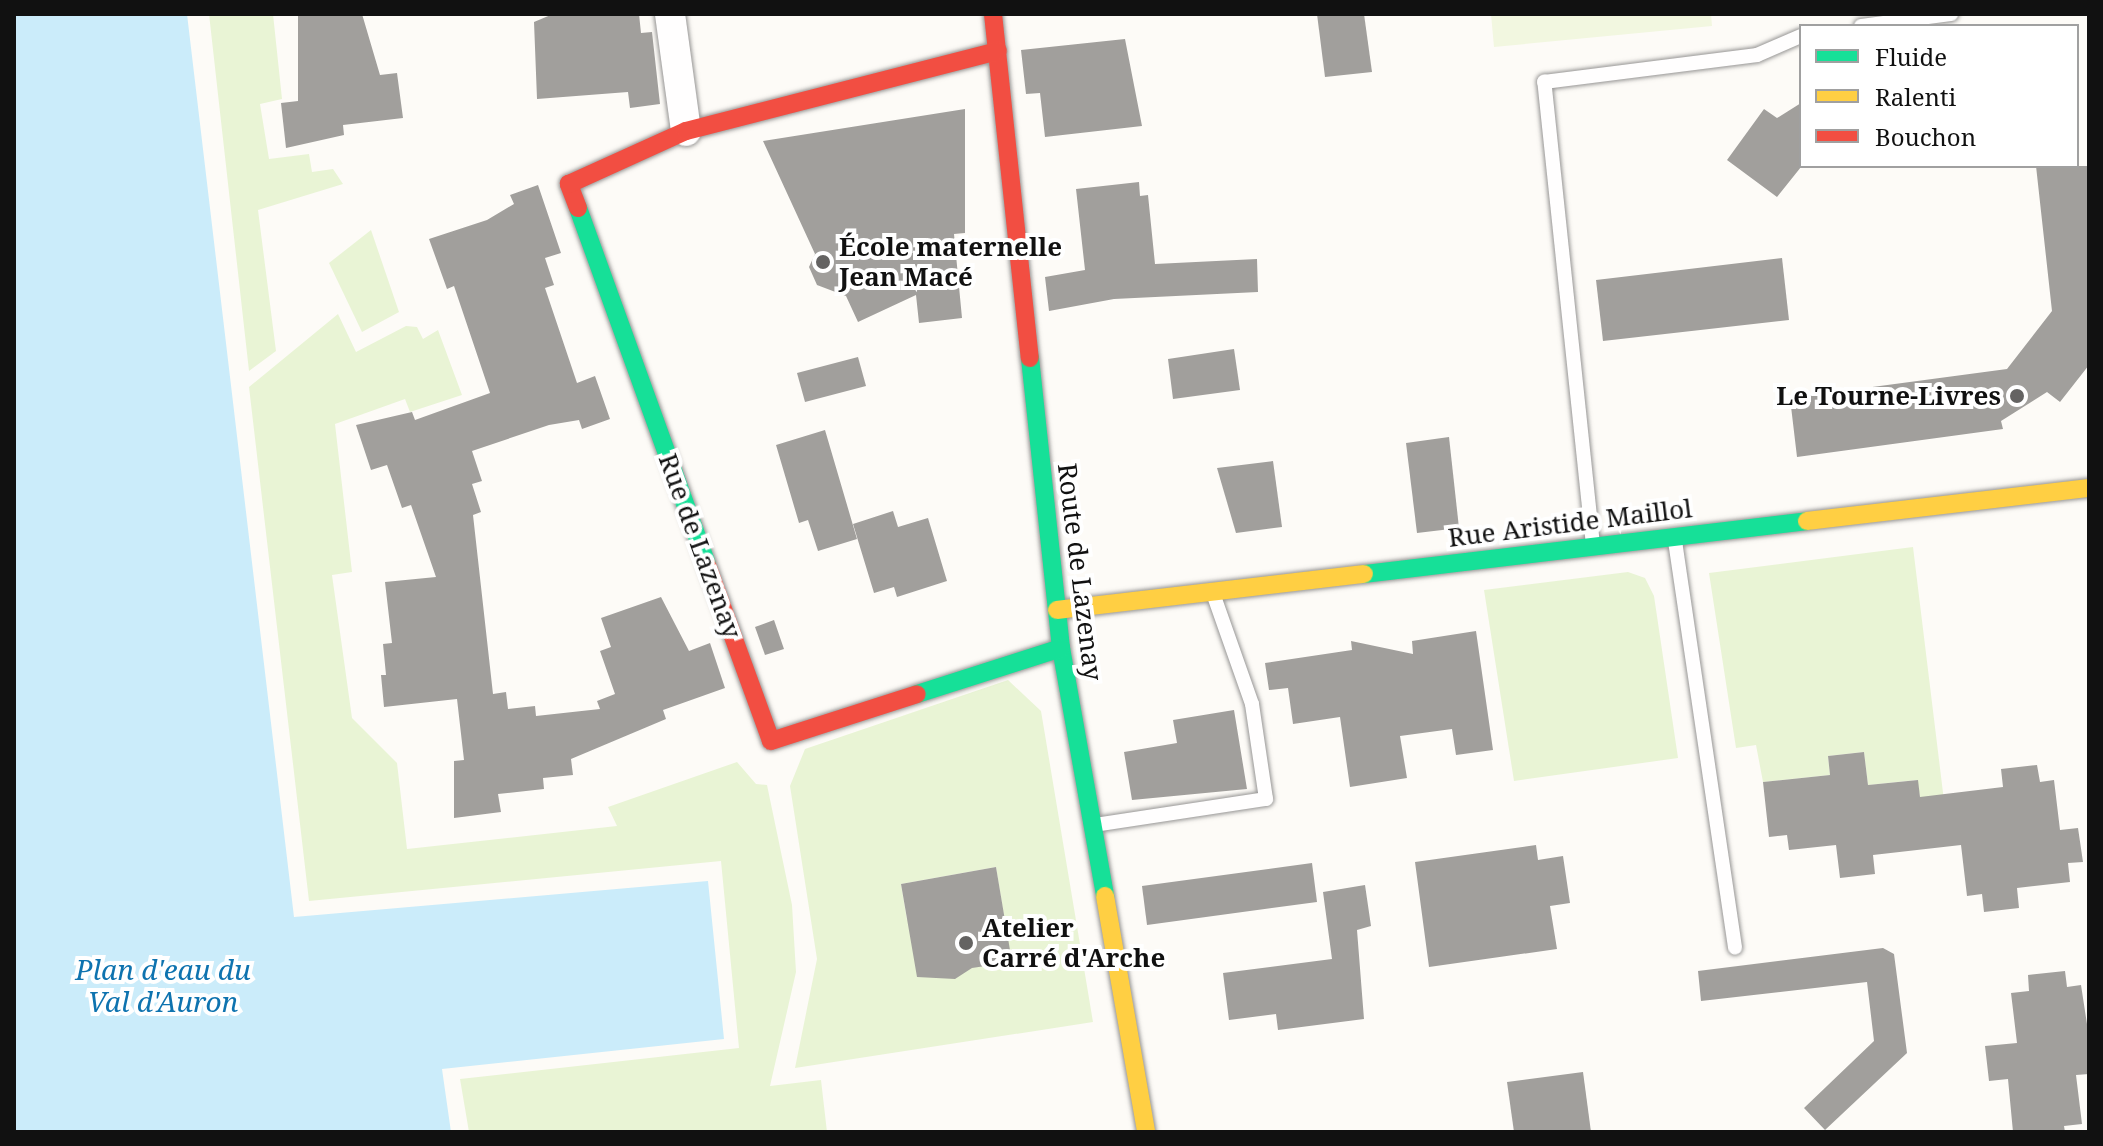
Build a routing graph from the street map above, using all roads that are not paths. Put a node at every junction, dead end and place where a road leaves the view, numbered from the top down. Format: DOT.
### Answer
graph roads {
  1 [pos="670,14"];
  2 [pos="993,14"];
  3 [pos="1951,14"];
  4 [pos="1876,24"];
  5 [pos="1799,37"];
  6 [pos="998,51"];
  7 [pos="686,131"];
  8 [pos="2089,488"];
  9 [pos="1675,536"];
  10 [pos="1593,546"];
  11 [pos="1213,592"];
  12 [pos="1057,610"];
  13 [pos="1061,648"];
  14 [pos="1090,825"];
  15 [pos="1735,948"];
  16 [pos="1146,1132"];
  1 -- 7 [label="street"];
  2 -- 6 [label="street, Route de Lazenay"];
  3 -- 4 [label="lane"];
  5 -- 10 [label="lane"];
  6 -- 7 [label="street, Rue de Lazenay"];
  6 -- 12 [label="street, Route de Lazenay"];
  7 -- 13 [label="street, Rue de Lazenay"];
  8 -- 9 [label="street, Rue Aristide Maillol"];
  9 -- 10 [label="street, Rue Aristide Maillol"];
  9 -- 15 [label="lane"];
  10 -- 11 [label="street, Rue Aristide Maillol"];
  11 -- 12 [label="street, Rue Aristide Maillol"];
  11 -- 14 [label="lane"];
  12 -- 13 [label="street, Route de Lazenay"];
  13 -- 14 [label="street, Route de Lazenay"];
  14 -- 16 [label="street, Route de Lazenay"];
}
